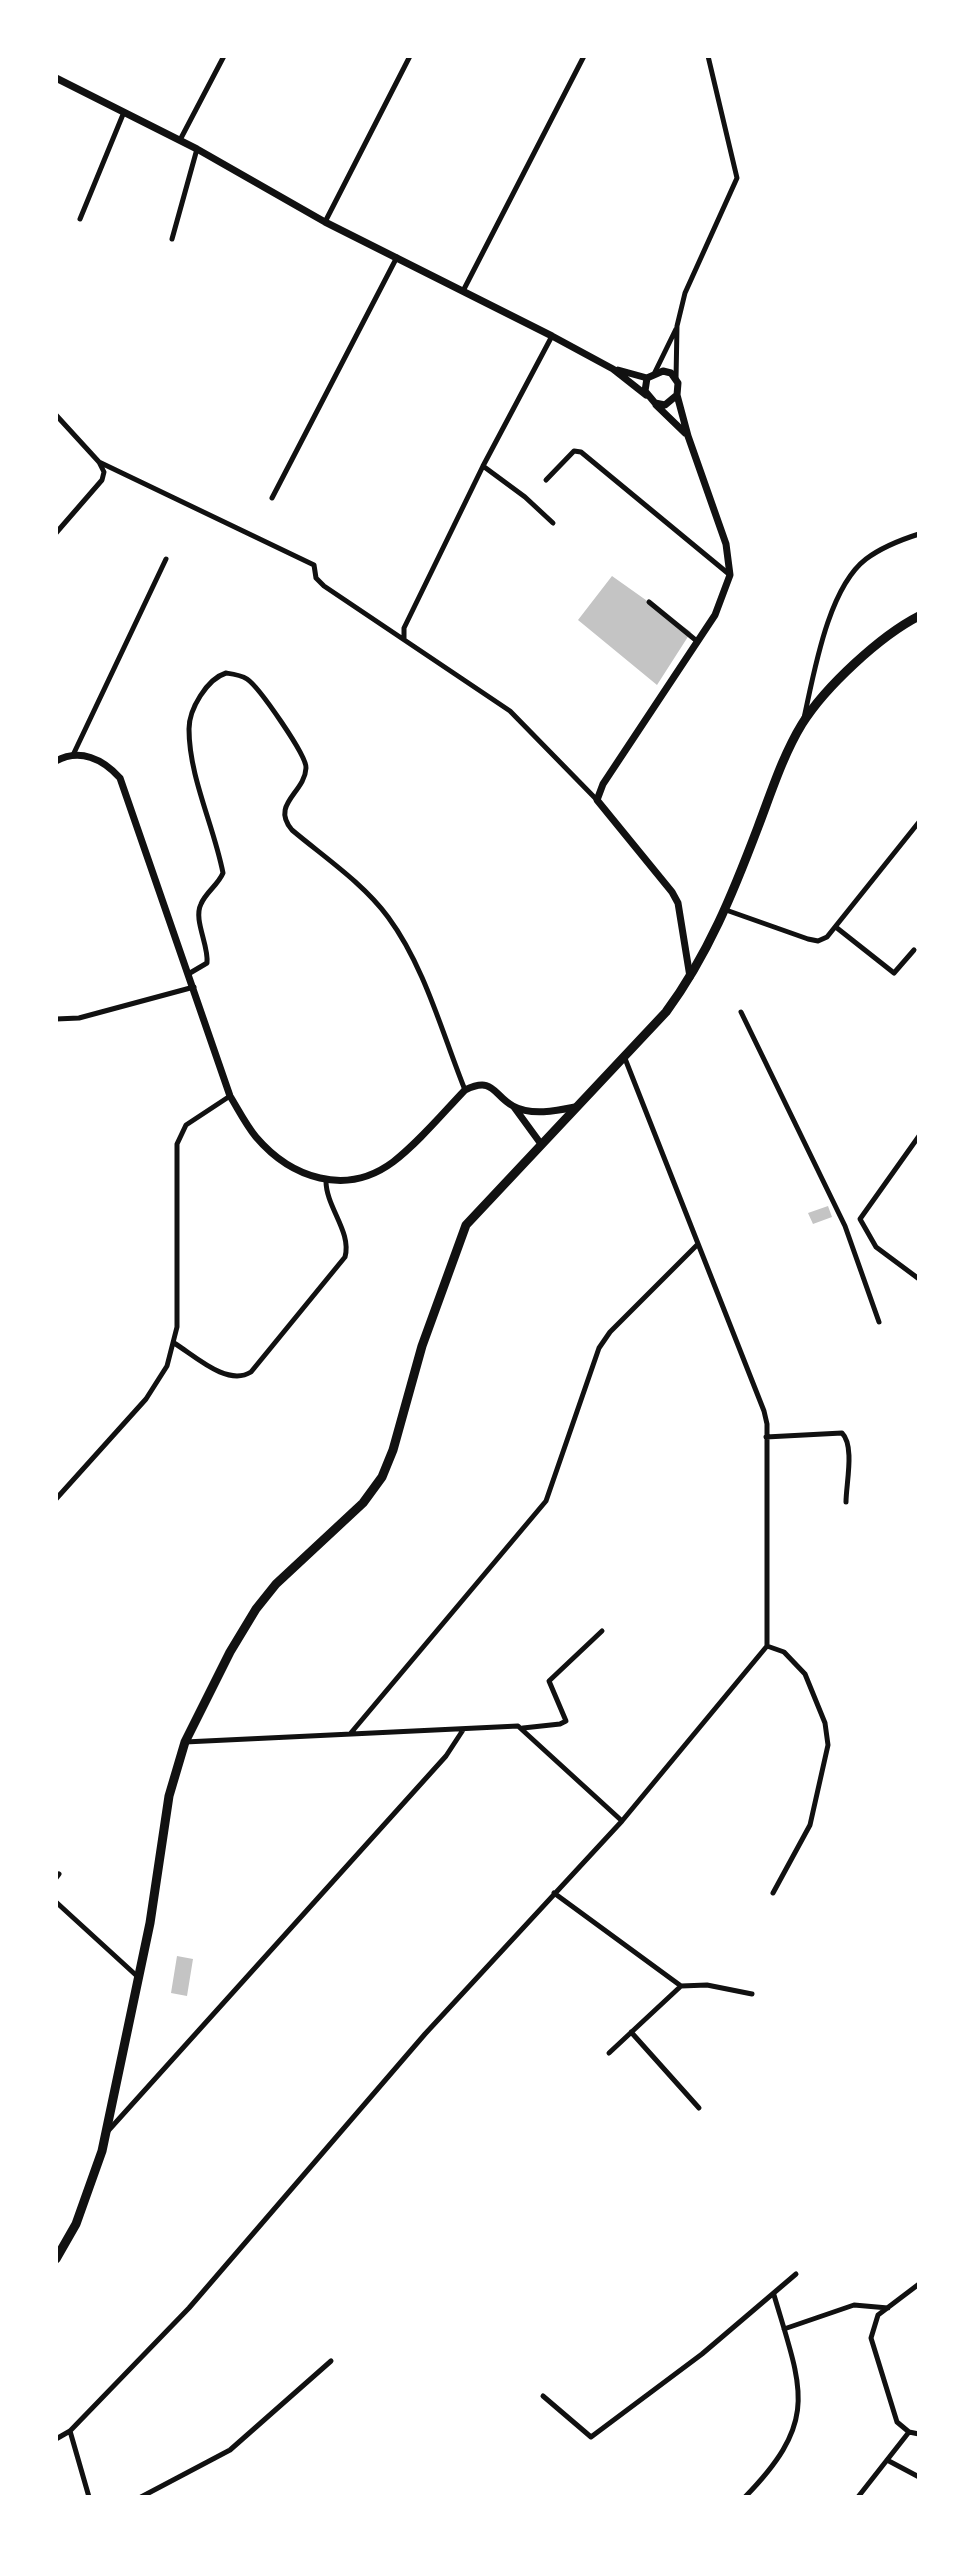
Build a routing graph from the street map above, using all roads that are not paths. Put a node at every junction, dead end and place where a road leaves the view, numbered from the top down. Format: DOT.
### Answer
graph roads {
  1 [pos="224,56"];
  2 [pos="410,56"];
  3 [pos="584,56"];
  4 [pos="708,56"];
  5 [pos="56,78"];
  6 [pos="124,112"];
  7 [pos="180,140"];
  8 [pos="198,149"];
  9 [pos="80,219"];
  10 [pos="325,222"];
  11 [pos="172,239"];
  12 [pos="397,257"];
  13 [pos="463,291"];
  14 [pos="677,326"];
  15 [pos="552,336"];
  16 [pos="613,369"];
  17 [pos="655,372"];
  18 [pos="647,378"];
  19 [pos="676,379"];
  20 [pos="677,395"];
  21 [pos="646,396"];
  22 [pos="655,403"];
  23 [pos="56,415"];
  24 [pos="688,436"];
  25 [pos="99,462"];
  26 [pos="483,466"];
  27 [pos="546,480"];
  28 [pos="272,498"];
  29 [pos="553,523"];
  30 [pos="56,533"];
  31 [pos="919,534"];
  32 [pos="166,559"];
  33 [pos="730,575"];
  34 [pos="649,602"];
  35 [pos="919,616"];
  36 [pos="404,638"];
  37 [pos="698,642"];
  38 [pos="802,724"];
  39 [pos="73,755"];
  40 [pos="56,761"];
  41 [pos="597,800"];
  42 [pos="919,821"];
  43 [pos="726,911"];
  44 [pos="836,928"];
  45 [pos="915,950"];
  46 [pos="190,973"];
  47 [pos="690,977"];
  48 [pos="194,988"];
  49 [pos="741,1012"];
  50 [pos="56,1019"];
  51 [pos="624,1056"];
  52 [pos="465,1090"];
  53 [pos="230,1096"];
  54 [pos="513,1106"];
  55 [pos="575,1107"];
  56 [pos="919,1136"];
  57 [pos="541,1144"];
  58 [pos="326,1181"];
  59 [pos="860,1219"];
  60 [pos="845,1226"];
  61 [pos="698,1245"];
  62 [pos="919,1279"];
  63 [pos="879,1322"];
  64 [pos="174,1343"];
  65 [pos="766,1437"];
  66 [pos="56,1499"];
  67 [pos="846,1502"];
  68 [pos="602,1631"];
  69 [pos="767,1646"];
  70 [pos="523,1728"];
  71 [pos="463,1730"];
  72 [pos="350,1734"];
  73 [pos="186,1742"];
  74 [pos="622,1821"];
  75 [pos="773,1892"];
  76 [pos="554,1893"];
  77 [pos="56,1902"];
  78 [pos="138,1977"];
  79 [pos="681,1986"];
  80 [pos="752,1994"];
  81 [pos="631,2032"];
  82 [pos="609,2053"];
  83 [pos="699,2108"];
  84 [pos="106,2133"];
  85 [pos="56,2259"];
  86 [pos="796,2274"];
  87 [pos="919,2284"];
  88 [pos="774,2295"];
  89 [pos="888,2308"];
  90 [pos="784,2329"];
  91 [pos="331,2361"];
  92 [pos="543,2396"];
  93 [pos="70,2431"];
  94 [pos="909,2432"];
  95 [pos="919,2434"];
  96 [pos="56,2439"];
  97 [pos="887,2460"];
  98 [pos="919,2477"];
  99 [pos="89,2497"];
  100 [pos="141,2497"];
  101 [pos="745,2497"];
  102 [pos="858,2497"];
  1 -- 7 [label="street"];
  2 -- 10 [label="street"];
  3 -- 13 [label="street"];
  4 -- 14 [label="street"];
  5 -- 6 [label="street"];
  6 -- 7 [label="street"];
  6 -- 9 [label="street"];
  7 -- 8 [label="street"];
  8 -- 10 [label="street"];
  8 -- 11 [label="street"];
  10 -- 12 [label="street"];
  12 -- 13 [label="street"];
  12 -- 28 [label="street"];
  13 -- 15 [label="street"];
  14 -- 17 [label="street"];
  14 -- 19 [label="street"];
  15 -- 16 [label="street"];
  15 -- 26 [label="street"];
  16 -- 18 [label="street"];
  16 -- 21 [label="street"];
  17 -- 18 [label="street"];
  17 -- 19 [label="street"];
  18 -- 21 [label="street"];
  19 -- 20 [label="street"];
  20 -- 22 [label="street"];
  20 -- 24 [label="street"];
  21 -- 22 [label="street"];
  22 -- 24 [label="street"];
  23 -- 25 [label="street"];
  24 -- 33 [label="street"];
  25 -- 30 [label="street"];
  25 -- 36 [label="street"];
  26 -- 29 [label="street"];
  26 -- 36 [label="street"];
  27 -- 33 [label="street"];
  31 -- 38 [label="street"];
  32 -- 39 [label="street"];
  33 -- 37 [label="street"];
  34 -- 37 [label="street"];
  35 -- 38 [label="main road"];
  36 -- 41 [label="street"];
  37 -- 41 [label="street"];
  38 -- 43 [label="main road"];
  39 -- 40 [label="street"];
  39 -- 46 [label="street"];
  41 -- 47 [label="street"];
  42 -- 44 [label="street"];
  43 -- 44 [label="street"];
  43 -- 47 [label="main road"];
  44 -- 45 [label="street"];
  46 -- 48 [label="street"];
  46 -- 52 [label="street"];
  47 -- 51 [label="main road"];
  48 -- 50 [label="street"];
  48 -- 53 [label="street"];
  49 -- 60 [label="street"];
  51 -- 55 [label="main road"];
  51 -- 61 [label="street"];
  52 -- 54 [label="street"];
  52 -- 58 [label="street"];
  53 -- 58 [label="street"];
  53 -- 64 [label="street"];
  54 -- 55 [label="street"];
  54 -- 57 [label="street"];
  55 -- 57 [label="main road"];
  56 -- 59 [label="street"];
  57 -- 73 [label="main road"];
  58 -- 64 [label="street"];
  59 -- 60 [label="street"];
  59 -- 62 [label="street"];
  60 -- 63 [label="street"];
  61 -- 65 [label="street"];
  61 -- 72 [label="street"];
  64 -- 66 [label="street"];
  65 -- 67 [label="street"];
  65 -- 69 [label="street"];
  68 -- 70 [label="street"];
  69 -- 74 [label="street"];
  69 -- 75 [label="street"];
  70 -- 71 [label="street"];
  70 -- 74 [label="street"];
  71 -- 72 [label="street"];
  71 -- 84 [label="street"];
  72 -- 73 [label="street"];
  73 -- 78 [label="main road"];
  74 -- 76 [label="street"];
  76 -- 79 [label="street"];
  76 -- 93 [label="street"];
  77 -- 78 [label="street"];
  78 -- 84 [label="main road"];
  79 -- 80 [label="street"];
  79 -- 81 [label="street"];
  81 -- 82 [label="street"];
  81 -- 83 [label="street"];
  84 -- 85 [label="main road"];
  86 -- 88 [label="street"];
  87 -- 89 [label="street"];
  88 -- 90 [label="street"];
  88 -- 92 [label="street"];
  89 -- 90 [label="street"];
  89 -- 94 [label="street"];
  90 -- 101 [label="street"];
  91 -- 100 [label="street"];
  93 -- 96 [label="street"];
  93 -- 99 [label="street"];
  94 -- 95 [label="street"];
  94 -- 97 [label="street"];
  97 -- 98 [label="street"];
  97 -- 102 [label="street"];
}
